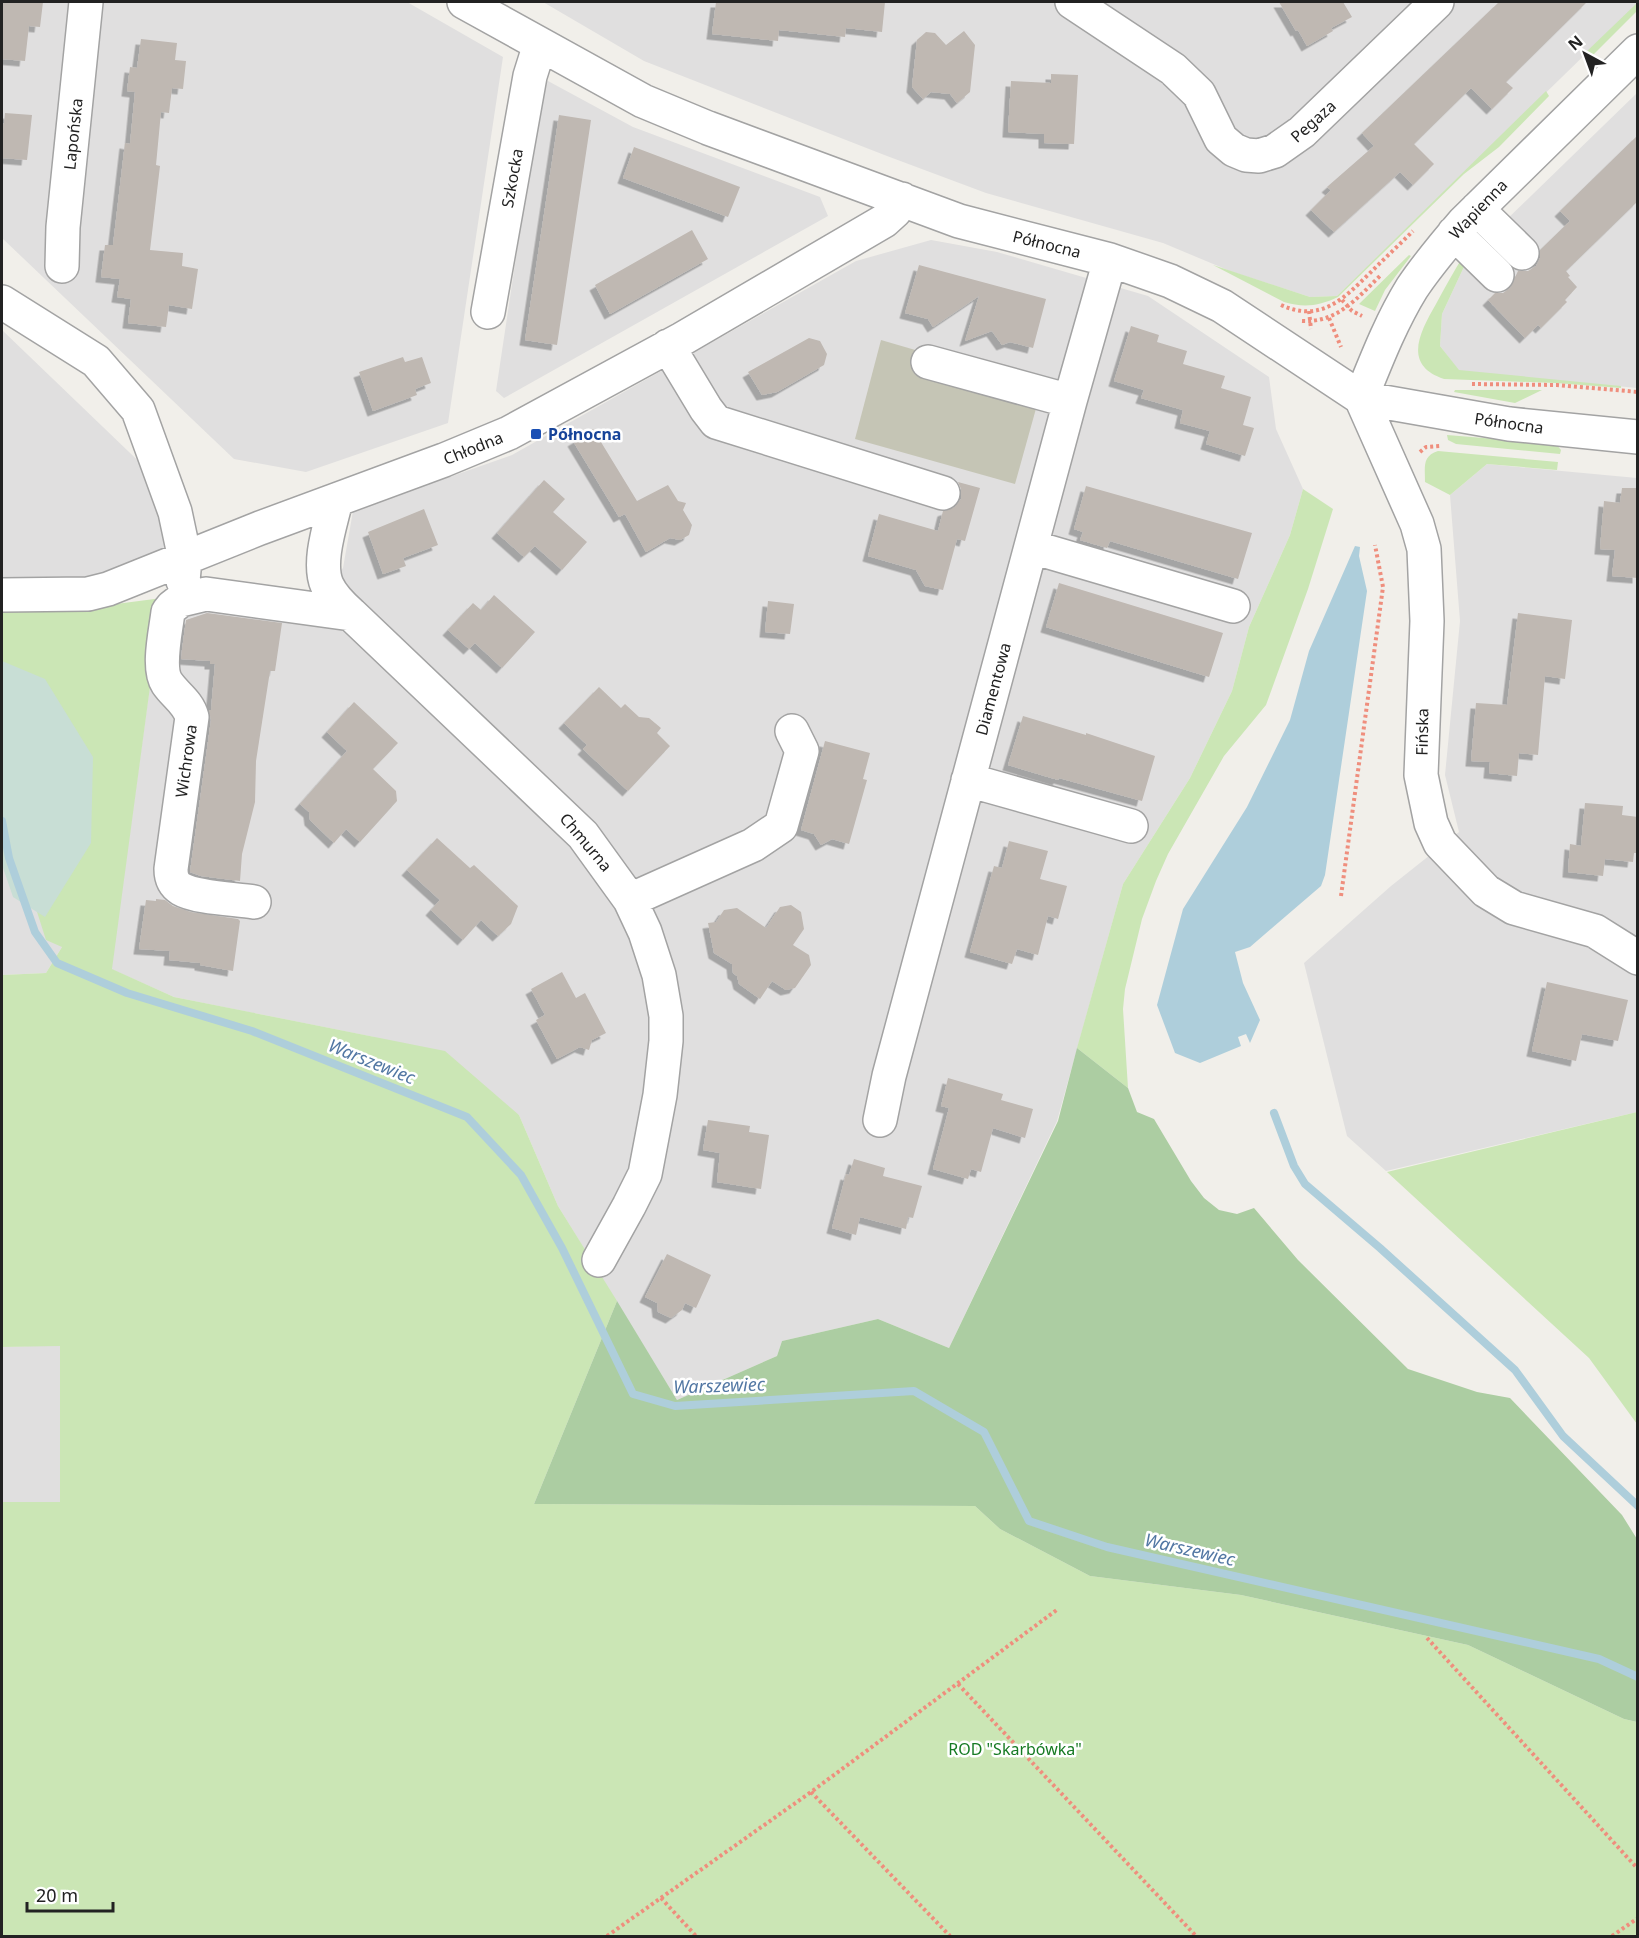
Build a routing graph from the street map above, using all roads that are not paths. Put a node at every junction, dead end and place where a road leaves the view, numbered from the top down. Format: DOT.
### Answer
graph roads {
  1 [pos="86,2"];
  2 [pos="464,2"];
  3 [pos="1072,2"];
  4 [pos="1437,2"];
  5 [pos="540,44"];
  6 [pos="1638,51"];
  7 [pos="902,199"];
  8 [pos="1477,209"];
  9 [pos="1454,233"];
  10 [pos="1522,253"];
  11 [pos="1110,260"];
  12 [pos="62,266"];
  13 [pos="1497,275"];
  14 [pos="2,302"];
  15 [pos="488,312"];
  16 [pos="668,346"];
  17 [pos="928,362"];
  18 [pos="1361,398"];
  19 [pos="1070,401"];
  20 [pos="1638,436"];
  21 [pos="944,493"];
  22 [pos="336,500"];
  23 [pos="1032,547"];
  24 [pos="185,559"];
  25 [pos="2,595"];
  26 [pos="181,600"];
  27 [pos="1233,606"];
  28 [pos="351,614"];
  29 [pos="792,730"];
  30 [pos="968,780"];
  31 [pos="1131,826"];
  32 [pos="630,900"];
  33 [pos="254,902"];
  34 [pos="1638,958"];
  35 [pos="880,1120"];
  36 [pos="599,1260"];
  1 -- 12 [label="street, Lapońska"];
  2 -- 5 [label="street, Północna"];
  3 -- 4 [label="street, Pegaza"];
  5 -- 7 [label="street, Północna"];
  5 -- 15 [label="street, Szkocka"];
  6 -- 8 [label="street, Wapienna"];
  7 -- 11 [label="street, Północna"];
  7 -- 16 [label="street, Chłodna"];
  8 -- 9 [label="street, Wapienna"];
  8 -- 10 [label="street"];
  9 -- 13 [label="street"];
  9 -- 18 [label="street, Wapienna"];
  11 -- 18 [label="street, Północna"];
  11 -- 19 [label="street, Diamentowa"];
  14 -- 24 [label="street"];
  16 -- 21 [label="street"];
  16 -- 22 [label="street, Chłodna"];
  17 -- 19 [label="street"];
  18 -- 20 [label="street, Północna"];
  18 -- 34 [label="street, Fińska"];
  19 -- 23 [label="street, Diamentowa"];
  22 -- 24 [label="street, Chłodna"];
  22 -- 28 [label="street, Chmurna"];
  23 -- 27 [label="street"];
  23 -- 30 [label="street, Diamentowa"];
  24 -- 25 [label="street, Chłodna"];
  24 -- 26 [label="street"];
  26 -- 28 [label="street"];
  26 -- 33 [label="street, Wichrowa"];
  28 -- 32 [label="street, Chmurna"];
  29 -- 32 [label="street"];
  30 -- 31 [label="street"];
  30 -- 35 [label="street, Diamentowa"];
  32 -- 36 [label="street, Chmurna"];
}
